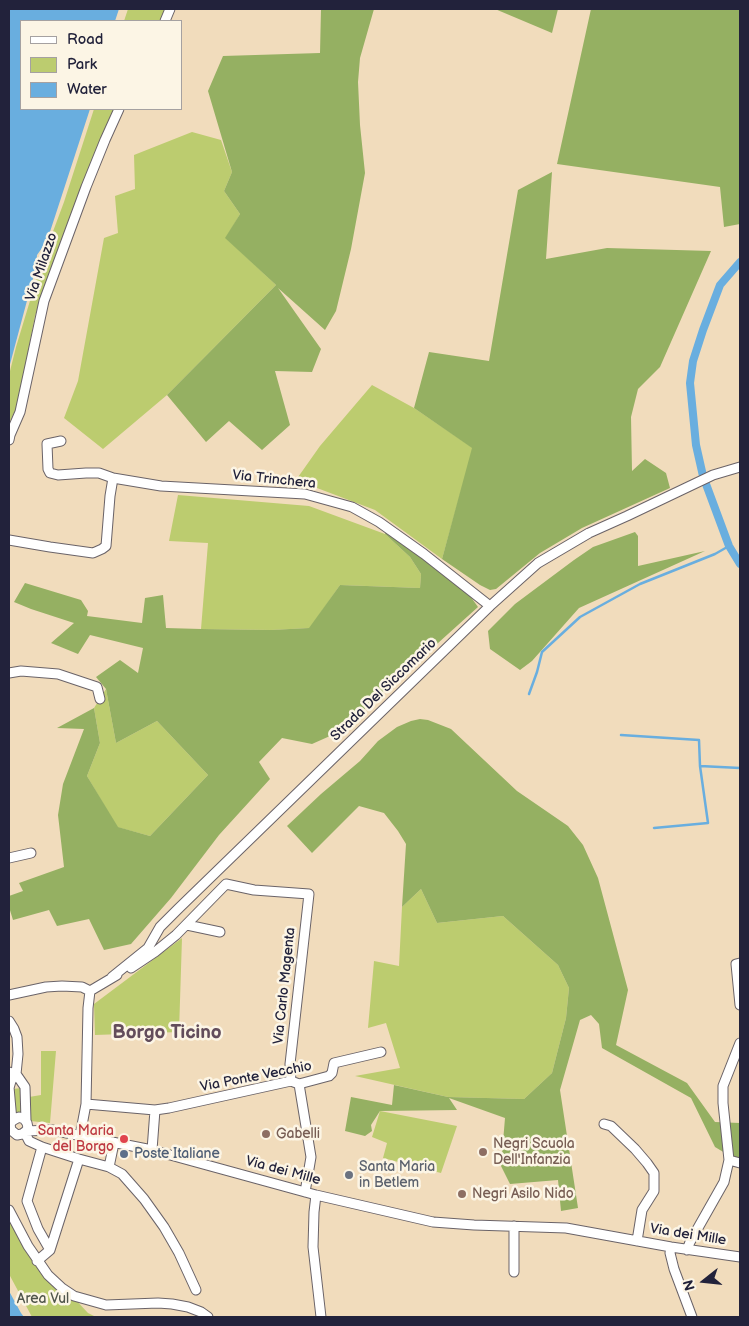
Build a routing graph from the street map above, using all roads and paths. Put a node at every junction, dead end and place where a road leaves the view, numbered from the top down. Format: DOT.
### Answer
graph roads {
  1 [pos="119,110"];
  2 [pos="9,440"];
  3 [pos="61,441"];
  4 [pos="740,467"];
  5 [pos="740,473"];
  6 [pos="713,475"];
  7 [pos="113,478"];
  8 [pos="9,540"];
  9 [pos="490,606"];
  10 [pos="9,673"];
  11 [pos="100,699"];
  12 [pos="31,853"];
  13 [pos="9,858"];
  14 [pos="187,925"];
  15 [pos="220,932"];
  16 [pos="740,962"];
  17 [pos="112,977"];
  18 [pos="90,991"];
  19 [pos="9,994"];
  20 [pos="740,1004"];
  21 [pos="9,1021"];
  22 [pos="740,1043"];
  23 [pos="382,1052"];
  24 [pos="11,1074"];
  25 [pos="295,1082"];
  26 [pos="9,1087"];
  27 [pos="86,1104"];
  28 [pos="155,1110"];
  29 [pos="604,1124"];
  30 [pos="10,1127"];
  31 [pos="26,1127"];
  32 [pos="80,1136"];
  33 [pos="114,1143"];
  34 [pos="42,1147"];
  35 [pos="152,1150"];
  36 [pos="79,1159"];
  37 [pos="729,1160"];
  38 [pos="740,1163"];
  39 [pos="109,1167"];
  40 [pos="305,1192"];
  41 [pos="316,1195"];
  42 [pos="9,1210"];
  43 [pos="514,1226"];
  44 [pos="637,1241"];
  45 [pos="671,1247"];
  46 [pos="50,1250"];
  47 [pos="687,1250"];
  48 [pos="740,1257"];
  49 [pos="37,1261"];
  50 [pos="514,1272"];
  51 [pos="196,1290"];
  52 [pos="208,1317"];
  53 [pos="321,1317"];
  54 [pos="692,1317"];
  1 -- 2 [label="street, Via Milazzo"];
  3 -- 7 [label="street, Via Trinchera"];
  4 -- 6 [label="street"];
  5 -- 6 [label="street"];
  6 -- 9 [label="street, Strada Del Siccomario"];
  7 -- 8 [label="street"];
  7 -- 9 [label="street, Via Trinchera"];
  9 -- 17 [label="street, Strada Del Siccomario"];
  10 -- 11 [label="street"];
  12 -- 13 [label="street"];
  14 -- 15 [label="street"];
  14 -- 17 [label="street"];
  14 -- 25 [label="street, Via Carlo Magenta"];
  16 -- 20 [label="street"];
  17 -- 18 [label="street"];
  18 -- 19 [label="street"];
  18 -- 27 [label="street"];
  21 -- 24 [label="street"];
  22 -- 37 [label="street"];
  23 -- 25 [label="street, Via Ponte Vecchio"];
  24 -- 26 [label="street"];
  24 -- 31 [label="street"];
  25 -- 28 [label="street, Via Ponte Vecchio"];
  25 -- 40 [label="street, Via Carlo Magenta"];
  26 -- 30 [label="street"];
  27 -- 28 [label="street, Via Ponte Vecchio"];
  27 -- 32 [label="street"];
  28 -- 35 [label="street"];
  29 -- 44 [label="street"];
  30 -- 31 [label="street"];
  30 -- 31 [label="street"];
  31 -- 32 [label="street, Via dei Mille"];
  31 -- 34 [label="street"];
  32 -- 33 [label="street, Via dei Mille"];
  33 -- 35 [label="street, Via dei Mille"];
  33 -- 39 [label="street"];
  34 -- 36 [label="street"];
  34 -- 46 [label="street"];
  35 -- 40 [label="street, Via dei Mille"];
  36 -- 39 [label="street"];
  36 -- 46 [label="street"];
  37 -- 38 [label="street"];
  37 -- 47 [label="street"];
  39 -- 51 [label="street"];
  40 -- 41 [label="street, Via dei Mille"];
  41 -- 43 [label="street, Via dei Mille"];
  41 -- 53 [label="street"];
  42 -- 49 [label="street"];
  43 -- 44 [label="street, Via dei Mille"];
  43 -- 50 [label="street"];
  44 -- 45 [label="street, Via dei Mille"];
  45 -- 47 [label="street, Via dei Mille"];
  45 -- 54 [label="street"];
  46 -- 49 [label="street"];
  47 -- 48 [label="street, Via dei Mille"];
  49 -- 52 [label="street"];
}
